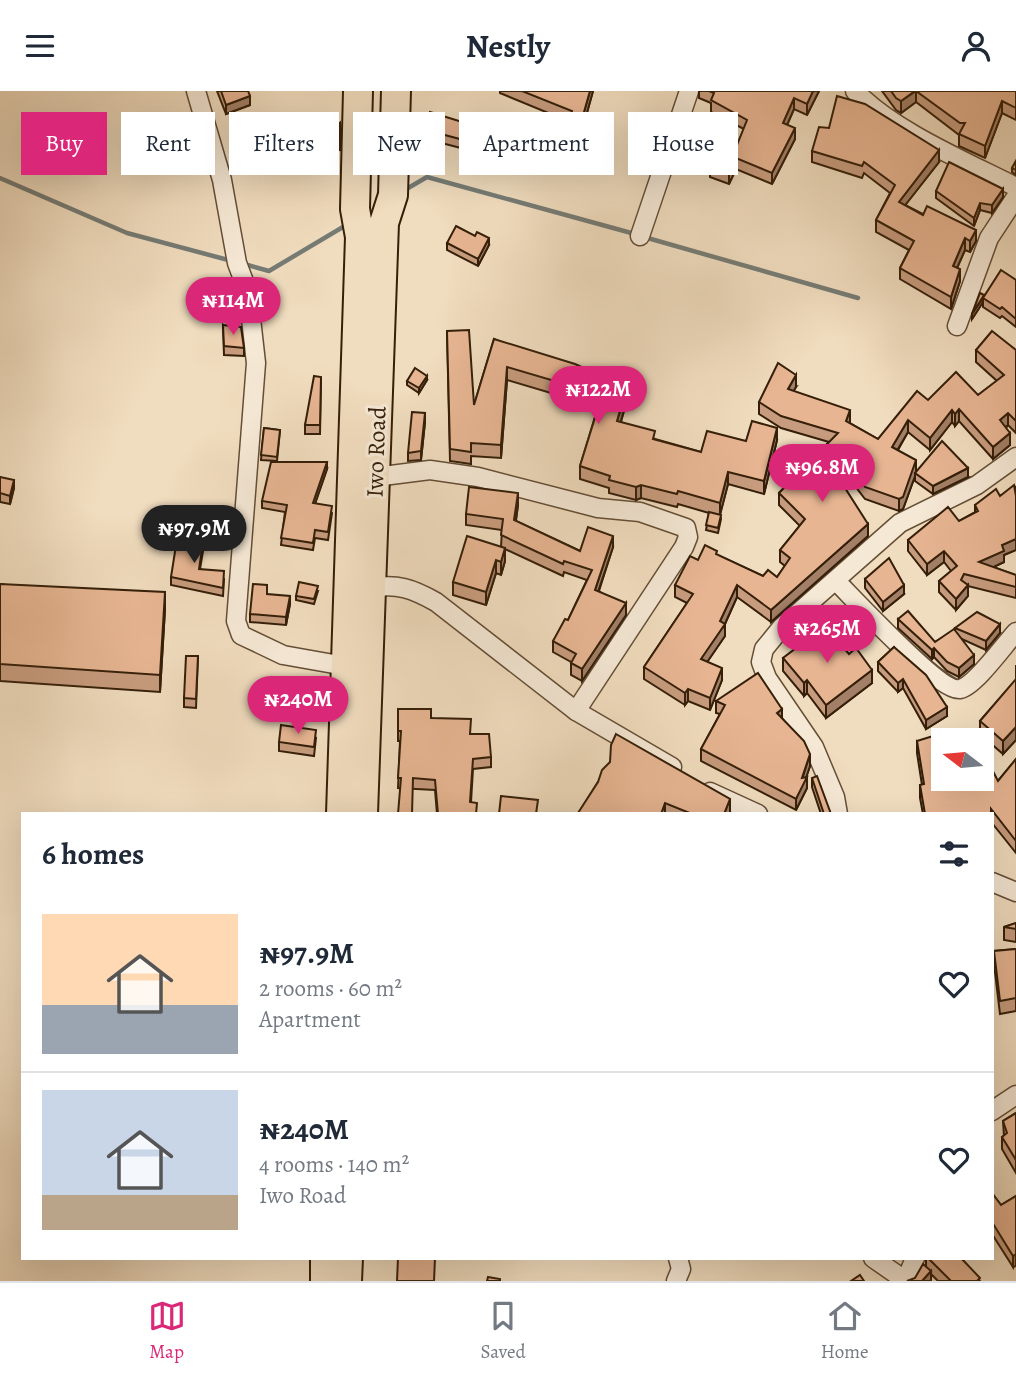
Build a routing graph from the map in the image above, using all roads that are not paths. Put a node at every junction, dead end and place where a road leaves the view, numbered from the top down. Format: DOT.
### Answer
graph roads {
  1 [pos="196,91"];
  2 [pos="358,91"];
  3 [pos="396,91"];
  4 [pos="688,91"];
  5 [pos="855,91"];
  6 [pos="1016,187"];
  7 [pos="1016,197"];
  8 [pos="640,236"];
  9 [pos="957,326"];
  10 [pos="1016,457"];
  11 [pos="375,477"];
  12 [pos="836,582"];
  13 [pos="371,588"];
  14 [pos="1016,632"];
  15 [pos="345,666"];
  16 [pos="576,711"];
  17 [pos="341,812"];
  18 [pos="363,812"];
  19 [pos="753,812"];
  20 [pos="838,812"];
  21 [pos="994,883"];
  22 [pos="1016,892"];
  23 [pos="1016,1095"];
  24 [pos="994,1110"];
  25 [pos="326,1260"];
  26 [pos="348,1260"];
  27 [pos="679,1260"];
  28 [pos="876,1260"];
  29 [pos="914,1260"];
  30 [pos="325,1281"];
  31 [pos="347,1281"];
  32 [pos="676,1281"];
  33 [pos="906,1281"];
  1 -- 15 [label="street"];
  2 -- 15 [label="main road, Iwo Road"];
  3 -- 11 [label="main road, Iwo Road"];
  4 -- 8 [label="street"];
  5 -- 6 [label="street"];
  7 -- 9 [label="street"];
  10 -- 12 [label="street"];
  11 -- 13 [label="main road, Iwo Road"];
  11 -- 16 [label="street"];
  12 -- 14 [label="street"];
  12 -- 20 [label="street"];
  13 -- 16 [label="street"];
  13 -- 18 [label="main road, Iwo Road"];
  15 -- 17 [label="main road, Iwo Road"];
  16 -- 19 [label="street"];
  21 -- 22 [label="street"];
  23 -- 24 [label="street"];
  25 -- 30 [label="main road"];
  26 -- 31 [label="main road"];
  27 -- 32 [label="street"];
  28 -- 33 [label="street"];
  29 -- 33 [label="street"];
}
